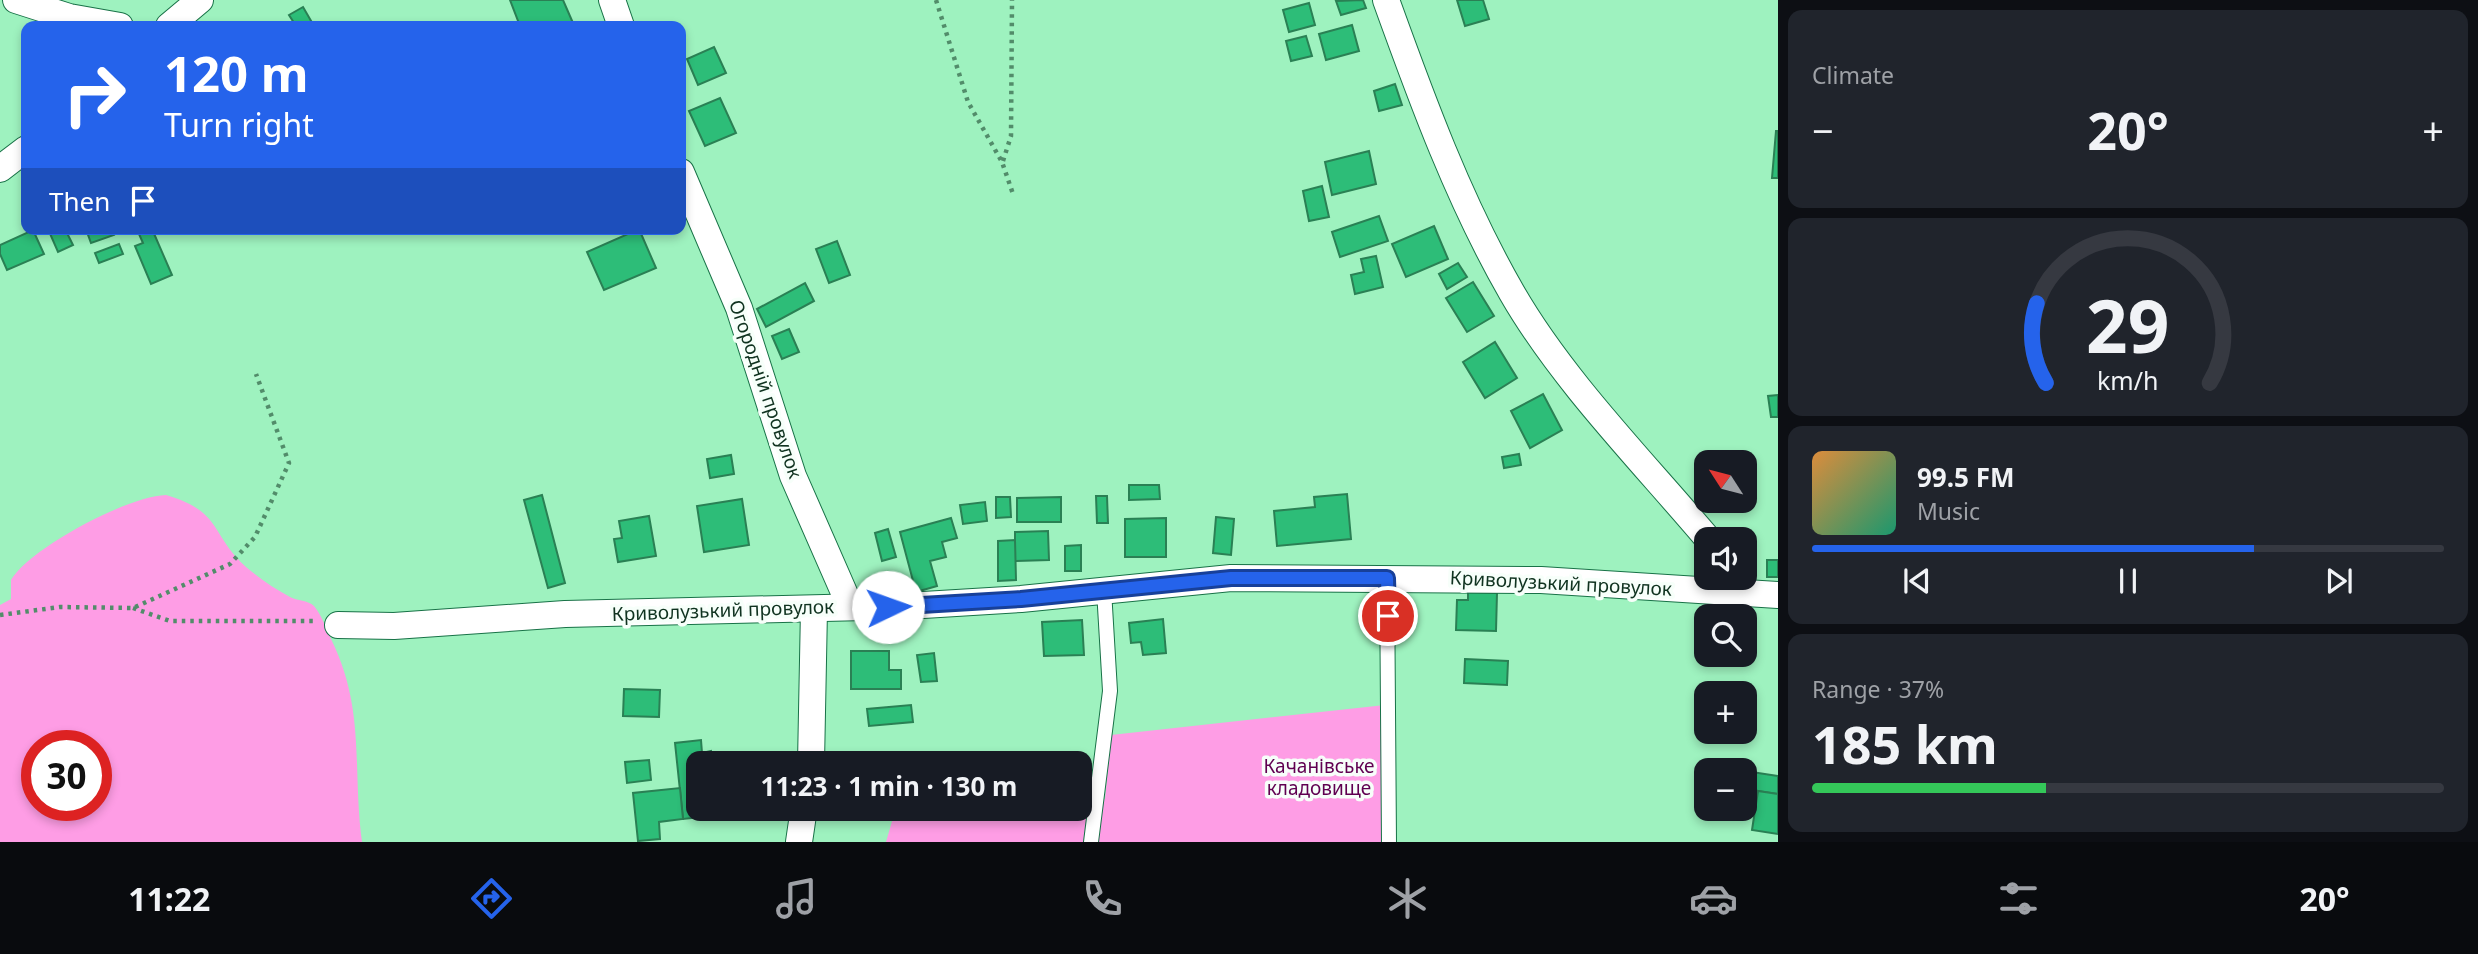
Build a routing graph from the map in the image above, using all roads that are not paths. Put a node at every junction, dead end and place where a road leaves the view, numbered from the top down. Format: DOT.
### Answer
graph roads {
  1 [pos="16,0"];
  2 [pos="200,0"];
  3 [pos="612,0"];
  4 [pos="1386,0"];
  5 [pos="92,21"];
  6 [pos="175,21"];
  7 [pos="619,21"];
  8 [pos="21,153"];
  9 [pos="0,169"];
  10 [pos="686,184"];
  11 [pos="1698,527"];
  12 [pos="1387,578"];
  13 [pos="1758,589"];
  14 [pos="1104,590"];
  15 [pos="850,606"];
  16 [pos="814,609"];
  17 [pos="338,625"];
  18 [pos="811,751"];
  19 [pos="802,821"];
  20 [pos="799,842"];
  21 [pos="1091,842"];
  22 [pos="1389,842"];
  1 -- 5 [label="street"];
  2 -- 6 [label="street"];
  3 -- 7 [label="street"];
  4 -- 11 [label="street"];
  8 -- 9 [label="street"];
  10 -- 15 [label="street, Огородній провулок"];
  12 -- 13 [label="street, Криволузький провулок"];
  12 -- 14 [label="street, Криволузький провулок"];
  12 -- 22 [label="lane"];
  14 -- 15 [label="street, Криволузький провулок"];
  14 -- 21 [label="lane"];
  15 -- 16 [label="street, Криволузький провулок"];
  16 -- 17 [label="street, Криволузький провулок"];
  16 -- 18 [label="street"];
  19 -- 20 [label="street"];
}
